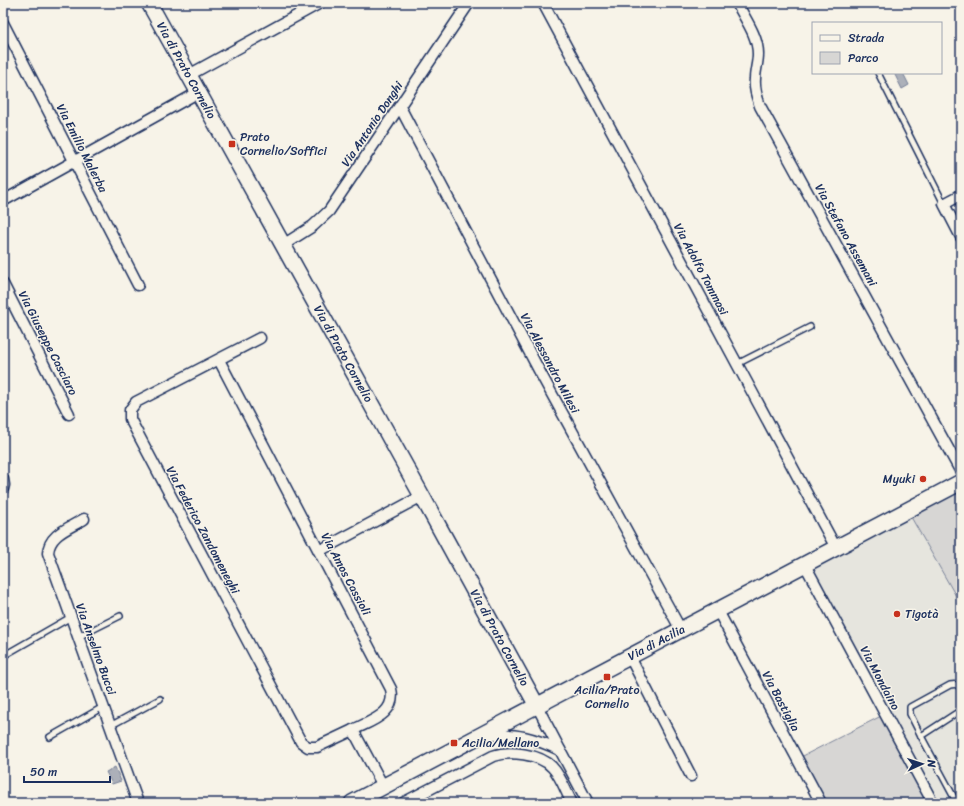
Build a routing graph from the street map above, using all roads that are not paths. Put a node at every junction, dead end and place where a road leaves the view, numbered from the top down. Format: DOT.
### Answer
graph roads {
  1 [pos="149,3"];
  2 [pos="320,3"];
  3 [pos="468,3"];
  4 [pos="543,3"];
  5 [pos="737,3"];
  6 [pos="3,23"];
  7 [pos="189,74"];
  8 [pos="879,74"];
  9 [pos="198,92"];
  10 [pos="400,107"];
  11 [pos="75,162"];
  12 [pos="961,195"];
  13 [pos="3,201"];
  14 [pos="944,204"];
  15 [pos="961,237"];
  16 [pos="283,245"];
  17 [pos="3,284"];
  18 [pos="138,285"];
  19 [pos="810,327"];
  20 [pos="260,338"];
  21 [pos="219,360"];
  22 [pos="737,364"];
  23 [pos="69,414"];
  24 [pos="961,472"];
  25 [pos="3,479"];
  26 [pos="961,482"];
  27 [pos="3,489"];
  28 [pos="422,496"];
  29 [pos="84,519"];
  30 [pos="836,548"];
  31 [pos="320,551"];
  32 [pos="805,565"];
  33 [pos="718,611"];
  34 [pos="120,616"];
  35 [pos="71,617"];
  36 [pos="681,630"];
  37 [pos="78,637"];
  38 [pos="3,656"];
  39 [pos="630,656"];
  40 [pos="961,689"];
  41 [pos="160,699"];
  42 [pos="537,706"];
  43 [pos="104,707"];
  44 [pos="961,710"];
  45 [pos="110,726"];
  46 [pos="353,730"];
  47 [pos="485,734"];
  48 [pos="921,736"];
  49 [pos="50,737"];
  50 [pos="560,750"];
  51 [pos="691,776"];
  52 [pos="383,786"];
  53 [pos="138,803"];
  54 [pos="352,803"];
  55 [pos="404,803"];
  56 [pos="572,803"];
  57 [pos="588,803"];
  58 [pos="821,803"];
  59 [pos="933,803"];
  60 [pos="957,803"];
  1 -- 7 [label="street, Via di Prato Cornelio"];
  2 -- 7 [label="street"];
  3 -- 10 [label="street, Via Antonio Donghi"];
  4 -- 22 [label="street, Via Adolfo Tommasi"];
  5 -- 24 [label="street, Via Stefano Assemani"];
  6 -- 11 [label="street, Via Emilio Malerba"];
  7 -- 9 [label="street, Via di Prato Cornelio"];
  8 -- 14 [label="lane"];
  9 -- 11 [label="street"];
  9 -- 16 [label="street, Via di Prato Cornelio"];
  10 -- 16 [label="street, Via Antonio Donghi"];
  10 -- 36 [label="street, Via Alessandro Milesi"];
  11 -- 13 [label="street"];
  11 -- 18 [label="street, Via Emilio Malerba"];
  12 -- 14 [label="street"];
  14 -- 15 [label="street"];
  16 -- 28 [label="street, Via di Prato Cornelio"];
  17 -- 23 [label="street, Via Giuseppe Casciaro"];
  19 -- 22 [label="lane"];
  20 -- 21 [label="street, Via Federico Zandomeneghi"];
  21 -- 31 [label="street, Via Amos Cassioli"];
  21 -- 46 [label="street, Via Federico Zandomeneghi"];
  22 -- 30 [label="street, Via Adolfo Tommasi"];
  25 -- 27 [label="street"];
  26 -- 30 [label="street, Via di Acilia"];
  28 -- 31 [label="street"];
  28 -- 42 [label="street, Via di Prato Cornelio"];
  29 -- 35 [label="street, Via Anselmo Bucci"];
  30 -- 32 [label="street, Via di Acilia"];
  31 -- 46 [label="street, Via Amos Cassioli"];
  32 -- 33 [label="street, Via di Acilia"];
  32 -- 59 [label="street, Via Mondaino"];
  33 -- 36 [label="street, Via di Acilia"];
  33 -- 58 [label="street, Via Bastiglia"];
  34 -- 37 [label="lane"];
  35 -- 37 [label="street, Via Anselmo Bucci"];
  35 -- 38 [label="lane"];
  36 -- 39 [label="street, Via di Acilia"];
  37 -- 43 [label="street, Via Anselmo Bucci"];
  39 -- 42 [label="street, Via di Acilia"];
  39 -- 51 [label="street"];
  40 -- 48 [label="lane"];
  41 -- 45 [label="lane"];
  42 -- 47 [label="street, Via di Acilia"];
  42 -- 50 [label="street"];
  43 -- 45 [label="street, Via Anselmo Bucci"];
  43 -- 49 [label="lane"];
  44 -- 48 [label="lane"];
  45 -- 53 [label="street, Via Anselmo Bucci"];
  46 -- 52 [label="street"];
  47 -- 50 [label="street"];
  47 -- 52 [label="street, Via di Acilia"];
  48 -- 60 [label="lane"];
  50 -- 57 [label="street"];
  52 -- 54 [label="street, Via di Acilia"];
  55 -- 56 [label="street"];
}
